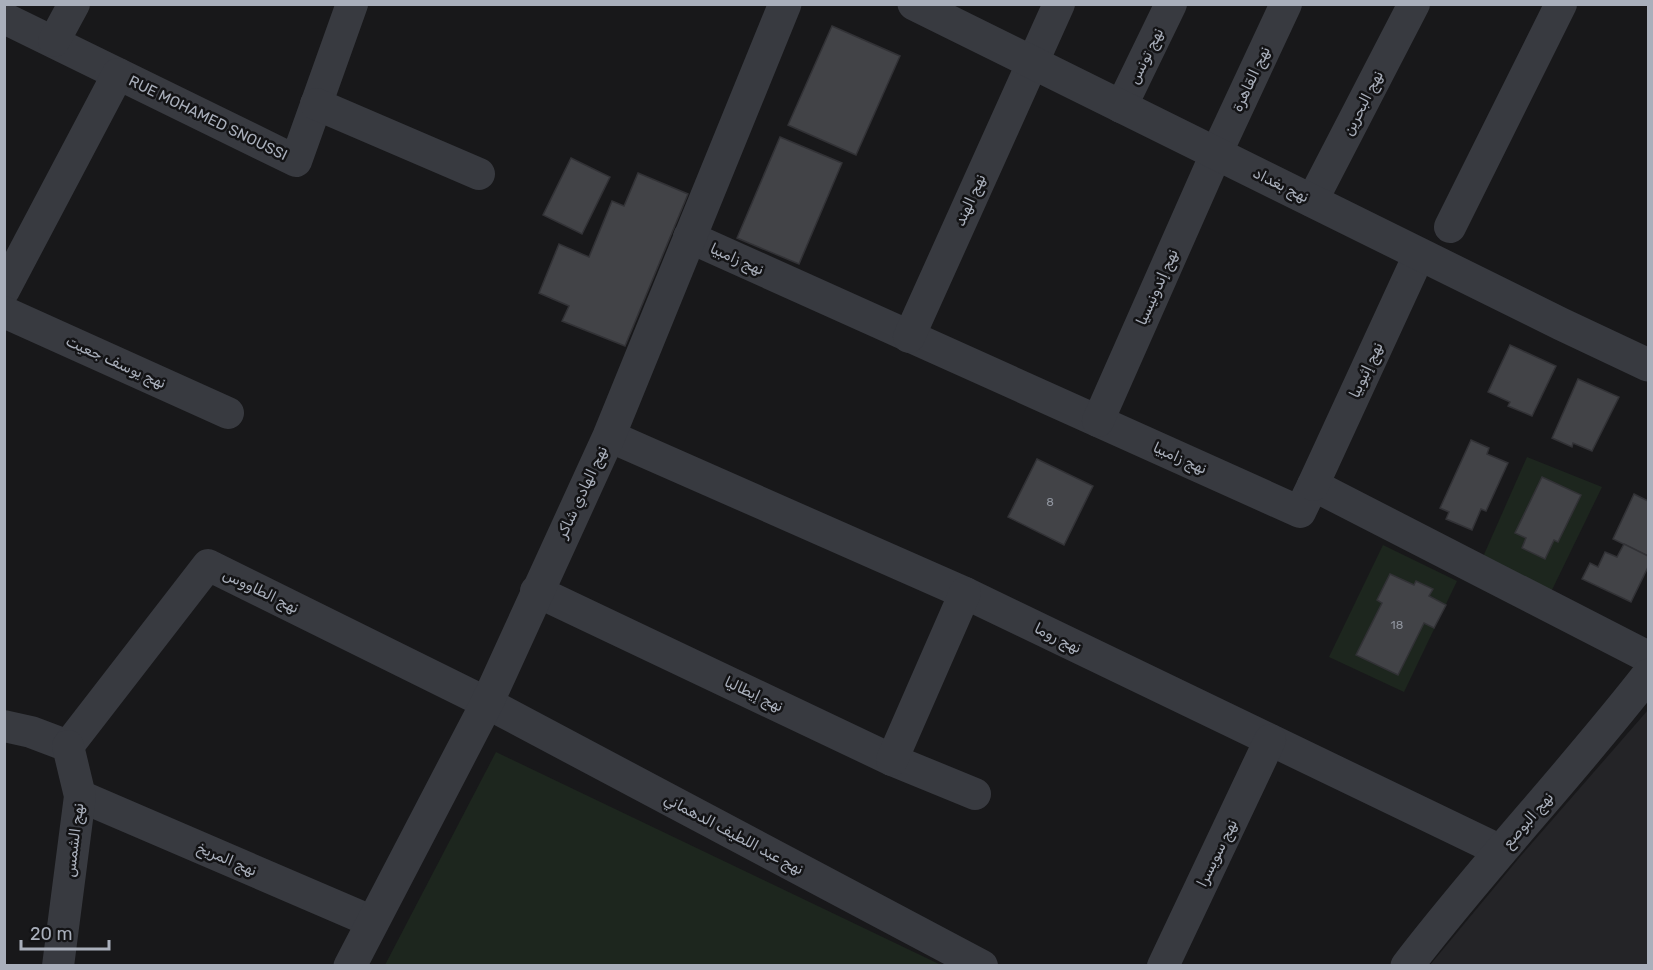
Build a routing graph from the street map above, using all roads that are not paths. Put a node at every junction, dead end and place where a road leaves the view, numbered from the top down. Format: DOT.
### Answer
graph roads {
  1 [pos="74,4"];
  2 [pos="352,4"];
  3 [pos="785,4"];
  4 [pos="1059,4"];
  5 [pos="1171,4"];
  6 [pos="1286,4"];
  7 [pos="1414,4"];
  8 [pos="1561,4"];
  9 [pos="933,9"];
  10 [pos="4,18"];
  11 [pos="54,41"];
  12 [pos="1032,63"];
  13 [pos="118,74"];
  14 [pos="316,104"];
  15 [pos="1121,107"];
  16 [pos="1216,154"];
  17 [pos="479,174"];
  18 [pos="1312,201"];
  19 [pos="1450,227"];
  20 [pos="689,237"];
  21 [pos="1419,255"];
  22 [pos="4,290"];
  23 [pos="4,312"];
  24 [pos="909,337"];
  25 [pos="1648,365"];
  26 [pos="228,413"];
  27 [pos="1098,421"];
  28 [pos="609,436"];
  29 [pos="1312,485"];
  30 [pos="536,591"];
  31 [pos="965,593"];
  32 [pos="1648,657"];
  33 [pos="1648,675"];
  34 [pos="487,703"];
  35 [pos="4,726"];
  36 [pos="1270,740"];
  37 [pos="68,746"];
  38 [pos="892,760"];
  39 [pos="975,794"];
  40 [pos="80,796"];
  41 [pos="1501,851"];
  42 [pos="373,922"];
  43 [pos="58,966"];
  44 [pos="350,966"];
  45 [pos="982,966"];
  46 [pos="1163,966"];
  47 [pos="1407,966"];
  1 -- 11 [label="street"];
  2 -- 14 [label="street, RUE MOHAMED SNOUSSI"];
  3 -- 20 [label="street, نهج الهادي شاكر"];
  4 -- 12 [label="street, نهج الهند"];
  5 -- 15 [label="street, نهج تونس"];
  6 -- 16 [label="street, نهج القاهرة"];
  7 -- 18 [label="street, نهج البحرين"];
  8 -- 19 [label="street"];
  9 -- 12 [label="street, نهج بغداد"];
  10 -- 11 [label="street, RUE MOHAMED SNOUSSI"];
  11 -- 13 [label="street, RUE MOHAMED SNOUSSI"];
  12 -- 15 [label="street, نهج بغداد"];
  12 -- 24 [label="street, نهج الهند"];
  13 -- 14 [label="street, RUE MOHAMED SNOUSSI"];
  13 -- 22 [label="street"];
  14 -- 17 [label="street"];
  15 -- 16 [label="street, نهج بغداد"];
  16 -- 18 [label="street, نهج بغداد"];
  16 -- 27 [label="street, نهج إندونيسيا"];
  18 -- 21 [label="street, نهج بغداد"];
  20 -- 24 [label="street, نهج زامبيا"];
  20 -- 28 [label="street, نهج الهادي شاكر"];
  21 -- 25 [label="street, نهج بغداد"];
  21 -- 29 [label="street, نهج إثيوبيا"];
  23 -- 26 [label="street, نهج يوسف جعيت"];
  24 -- 27 [label="street, نهج زامبيا"];
  27 -- 29 [label="street, نهج زامبيا"];
  28 -- 30 [label="street, نهج الهادي شاكر"];
  28 -- 31 [label="street, نهج روما"];
  29 -- 32 [label="street"];
  30 -- 34 [label="street, نهج الهادي شاكر"];
  30 -- 38 [label="street, نهج إيطاليا"];
  31 -- 36 [label="street, نهج روما"];
  31 -- 38 [label="street"];
  33 -- 41 [label="street, نهج البوصع"];
  34 -- 37 [label="street, نهج الطاووس"];
  34 -- 42 [label="street, نهج الهادي شاكر"];
  34 -- 45 [label="street, نهج عبد اللطيف الدهماني"];
  35 -- 37 [label="street"];
  36 -- 41 [label="street, نهج روما"];
  36 -- 46 [label="street, نهج سويسرا"];
  37 -- 40 [label="street, نهج الشمس"];
  38 -- 39 [label="street, نهج إيطاليا"];
  40 -- 42 [label="street, نهج المريخ"];
  40 -- 43 [label="street, نهج الشمس"];
  41 -- 47 [label="street, نهج البوصع"];
  42 -- 44 [label="street, نهج الهادي شاكر"];
}
